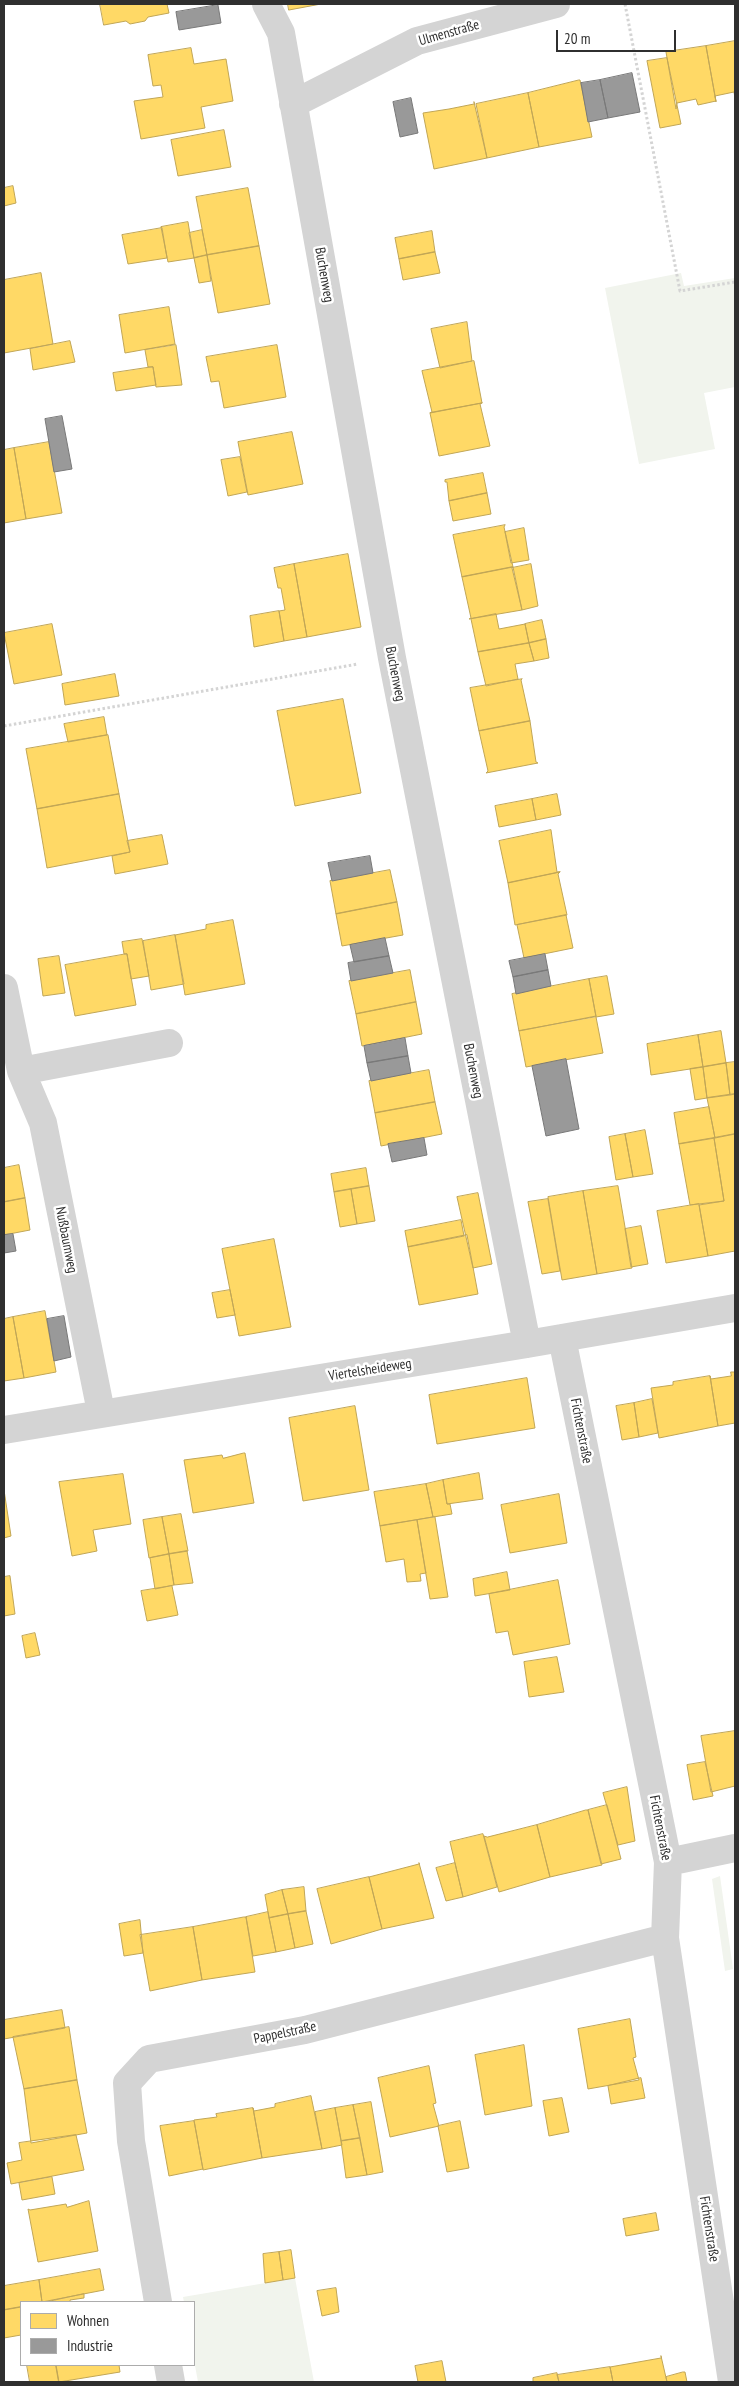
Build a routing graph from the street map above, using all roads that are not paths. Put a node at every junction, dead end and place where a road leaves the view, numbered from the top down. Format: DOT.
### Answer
graph roads {
  1 [pos="266,4"];
  2 [pos="556,4"];
  3 [pos="293,104"];
  4 [pos="4,988"];
  5 [pos="169,1043"];
  6 [pos="20,1071"];
  7 [pos="735,1308"];
  8 [pos="562,1338"];
  9 [pos="527,1344"];
  10 [pos="101,1412"];
  11 [pos="4,1430"];
  12 [pos="735,1848"];
  13 [pos="668,1862"];
  14 [pos="665,1938"];
  15 [pos="158,2301"];
  16 [pos="168,2366"];
  17 [pos="171,2382"];
  18 [pos="732,2382"];
  1 -- 3 [label="street, Buchenweg"];
  2 -- 3 [label="street, Ulmenstraße"];
  3 -- 9 [label="street, Buchenweg"];
  4 -- 6 [label="street, Nußbaumweg"];
  5 -- 6 [label="street"];
  6 -- 10 [label="street, Nußbaumweg"];
  7 -- 8 [label="street, Viertelsheideweg"];
  8 -- 9 [label="street, Viertelsheideweg"];
  8 -- 13 [label="street, Fichtenstraße"];
  9 -- 10 [label="street, Viertelsheideweg"];
  10 -- 11 [label="street, Viertelsheideweg"];
  12 -- 13 [label="street"];
  13 -- 14 [label="street, Fichtenstraße"];
  14 -- 15 [label="street, Pappelstraße"];
  14 -- 18 [label="street, Fichtenstraße"];
  16 -- 17 [label="street"];
}
